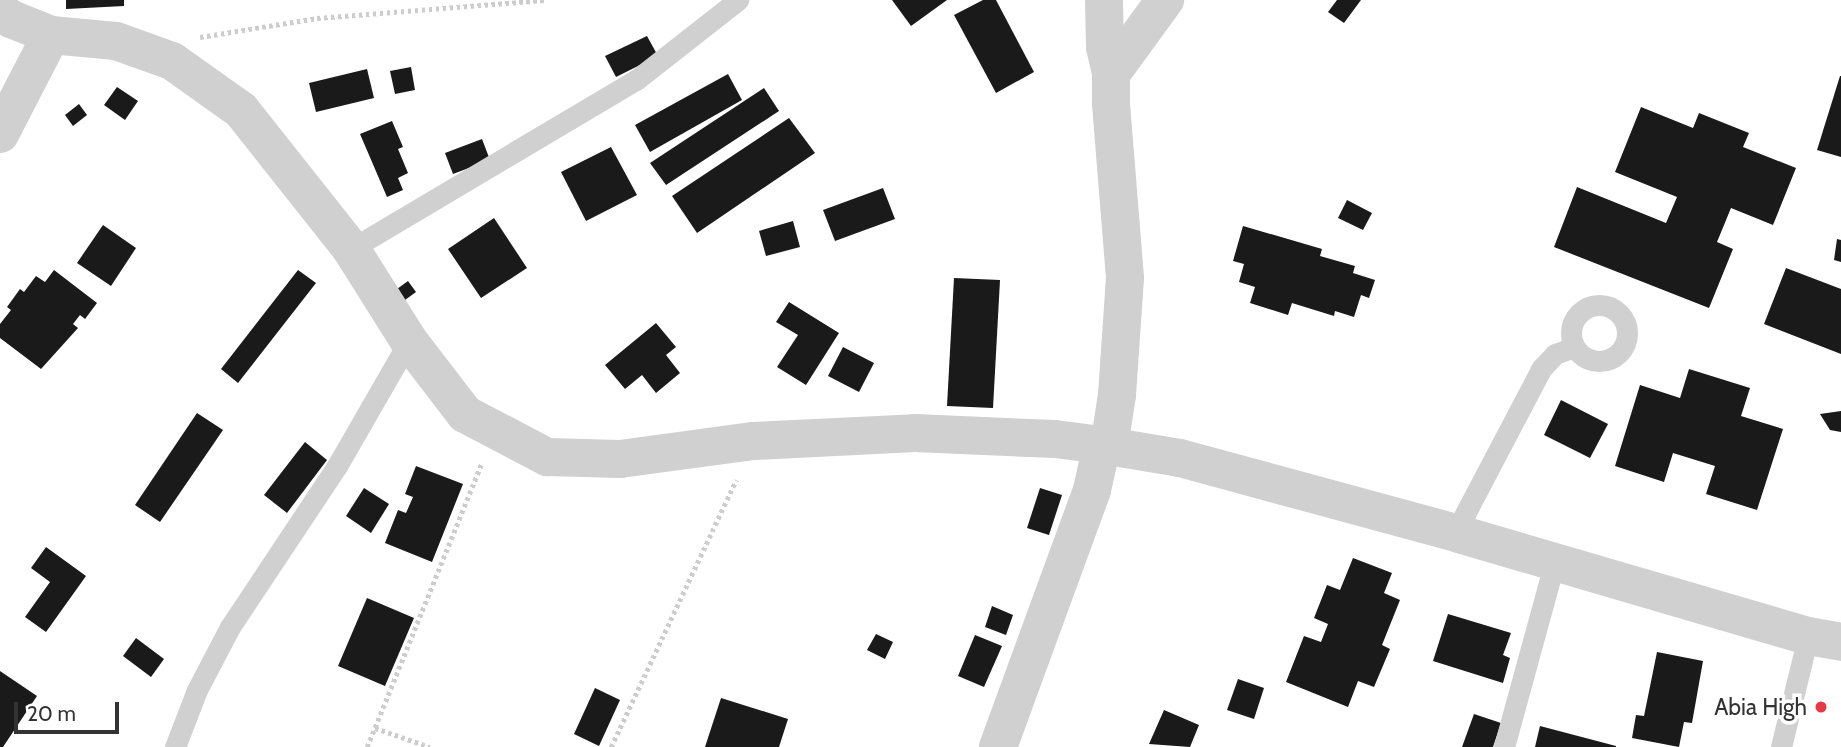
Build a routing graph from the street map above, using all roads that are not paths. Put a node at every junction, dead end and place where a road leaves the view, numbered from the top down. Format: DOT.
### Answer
graph roads {
  1 [pos="738,0"];
  2 [pos="1104,0"];
  3 [pos="1165,0"];
  4 [pos="0,11"];
  5 [pos="51,35"];
  6 [pos="1111,74"];
  7 [pos="0,134"];
  8 [pos="351,249"];
  9 [pos="409,341"];
  10 [pos="1574,347"];
  11 [pos="1105,446"];
  12 [pos="1459,534"];
  13 [pos="1554,564"];
  14 [pos="1825,639"];
  15 [pos="175,747"];
  16 [pos="998,747"];
  17 [pos="1504,747"];
  18 [pos="1781,747"];
  1 -- 8 [label="lane"];
  2 -- 6 [label="street"];
  3 -- 6 [label="street"];
  4 -- 5 [label="street"];
  5 -- 7 [label="street"];
  5 -- 8 [label="street"];
  6 -- 11 [label="street"];
  8 -- 9 [label="street"];
  9 -- 11 [label="street"];
  9 -- 15 [label="lane"];
  10 -- 12 [label="lane"];
  11 -- 12 [label="street"];
  11 -- 16 [label="street"];
  12 -- 13 [label="street"];
  13 -- 14 [label="street"];
  13 -- 17 [label="lane"];
  14 -- 18 [label="lane"];
}
